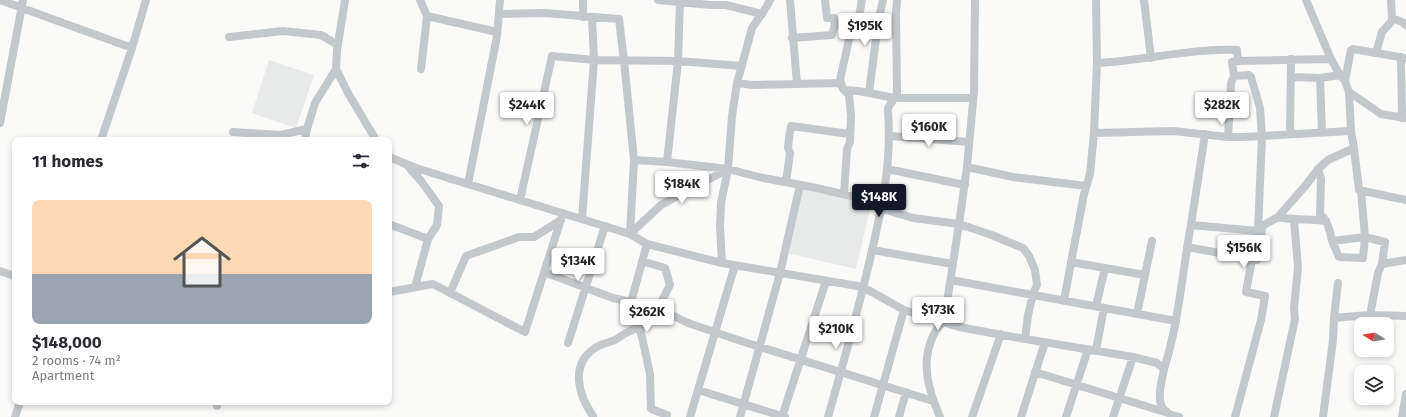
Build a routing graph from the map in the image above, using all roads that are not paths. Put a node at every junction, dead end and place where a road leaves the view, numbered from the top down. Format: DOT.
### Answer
graph roads {
  1 [pos="0,0"];
  2 [pos="146,0"];
  3 [pos="345,0"];
  4 [pos="420,0"];
  5 [pos="500,0"];
  6 [pos="583,0"];
  7 [pos="658,0"];
  8 [pos="770,0"];
  9 [pos="790,0"];
  10 [pos="825,0"];
  11 [pos="862,0"];
  12 [pos="883,0"];
  13 [pos="897,0"];
  14 [pos="975,0"];
  15 [pos="1096,0"];
  16 [pos="1144,0"];
  17 [pos="1306,0"];
  18 [pos="1391,0"];
  19 [pos="680,2"];
  20 [pos="22,4"];
  21 [pos="499,14"];
  22 [pos="762,14"];
  23 [pos="427,16"];
  24 [pos="583,17"];
  25 [pos="592,18"];
  26 [pos="1392,18"];
  27 [pos="835,24"];
  28 [pos="1406,25"];
  29 [pos="852,26"];
  30 [pos="497,32"];
  31 [pos="229,37"];
  32 [pos="792,38"];
  33 [pos="338,45"];
  34 [pos="132,48"];
  35 [pos="1376,53"];
  36 [pos="1151,58"];
  37 [pos="1404,58"];
  38 [pos="1291,59"];
  39 [pos="1332,59"];
  40 [pos="594,60"];
  41 [pos="1238,60"];
  42 [pos="624,61"];
  43 [pos="678,61"];
  44 [pos="1097,63"];
  45 [pos="742,66"];
  46 [pos="336,69"];
  47 [pos="421,69"];
  48 [pos="1234,76"];
  49 [pos="1291,77"];
  50 [pos="1320,78"];
  51 [pos="1343,78"];
  52 [pos="737,83"];
  53 [pos="797,84"];
  54 [pos="843,87"];
  55 [pos="1349,92"];
  56 [pos="869,93"];
  57 [pos="894,98"];
  58 [pos="973,98"];
  59 [pos="1404,118"];
  60 [pos="0,124"];
  61 [pos="307,129"];
  62 [pos="1351,131"];
  63 [pos="233,132"];
  64 [pos="1322,132"];
  65 [pos="1094,133"];
  66 [pos="850,134"];
  67 [pos="1205,134"];
  68 [pos="1290,134"];
  69 [pos="890,136"];
  70 [pos="1262,136"];
  71 [pos="103,137"];
  72 [pos="306,137"];
  73 [pos="374,137"];
  74 [pos="1228,137"];
  75 [pos="969,142"];
  76 [pos="1354,148"];
  77 [pos="392,160"];
  78 [pos="634,160"];
  79 [pos="668,162"];
  80 [pos="406,164"];
  81 [pos="967,167"];
  82 [pos="728,169"];
  83 [pos="1318,169"];
  84 [pos="887,170"];
  85 [pos="786,182"];
  86 [pos="468,184"];
  87 [pos="800,185"];
  88 [pos="965,185"];
  89 [pos="1086,186"];
  90 [pos="1361,192"];
  91 [pos="844,194"];
  92 [pos="520,200"];
  93 [pos="1406,200"];
  94 [pos="883,206"];
  95 [pos="562,217"];
  96 [pos="1278,217"];
  97 [pos="582,219"];
  98 [pos="1294,220"];
  99 [pos="1326,221"];
  100 [pos="959,224"];
  101 [pos="392,225"];
  102 [pos="1191,225"];
  103 [pos="605,226"];
  104 [pos="1260,230"];
  105 [pos="630,234"];
  106 [pos="1365,237"];
  107 [pos="428,239"];
  108 [pos="1152,240"];
  109 [pos="1332,241"];
  110 [pos="646,244"];
  111 [pos="1187,247"];
  112 [pos="872,250"];
  113 [pos="1252,260"];
  114 [pos="1406,260"];
  115 [pos="642,261"];
  116 [pos="1071,262"];
  117 [pos="722,263"];
  118 [pos="953,264"];
  119 [pos="1382,264"];
  120 [pos="735,265"];
  121 [pos="1105,268"];
  122 [pos="0,271"];
  123 [pos="544,272"];
  124 [pos="780,273"];
  125 [pos="12,275"];
  126 [pos="1145,275"];
  127 [pos="951,280"];
  128 [pos="826,281"];
  129 [pos="1338,283"];
  130 [pos="414,287"];
  131 [pos="864,287"];
  132 [pos="586,288"];
  133 [pos="392,291"];
  134 [pos="450,293"];
  135 [pos="1033,294"];
  136 [pos="1064,300"];
  137 [pos="632,302"];
  138 [pos="1100,307"];
  139 [pos="656,310"];
  140 [pos="904,310"];
  141 [pos="1137,314"];
  142 [pos="1370,315"];
  143 [pos="1406,316"];
  144 [pos="1334,318"];
  145 [pos="1176,321"];
  146 [pos="944,322"];
  147 [pos="639,327"];
  148 [pos="715,332"];
  149 [pos="1001,334"];
  150 [pos="1025,339"];
  151 [pos="1045,342"];
  152 [pos="568,343"];
  153 [pos="759,347"];
  154 [pos="1092,350"];
  155 [pos="1133,357"];
  156 [pos="800,360"];
  157 [pos="1164,369"];
  158 [pos="1036,372"];
  159 [pos="840,373"];
  160 [pos="1076,385"];
  161 [pos="883,386"];
  162 [pos="698,390"];
  163 [pos="906,392"];
  164 [pos="1406,394"];
  165 [pos="1119,398"];
  166 [pos="933,401"];
  167 [pos="743,404"];
  168 [pos="19,405"];
  169 [pos="1164,414"];
  170 [pos="667,415"];
  171 [pos="593,416"];
  172 [pos="15,417"];
  173 [pos="690,417"];
  174 [pos="740,417"];
  175 [pos="783,417"];
  176 [pos="828,417"];
  177 [pos="874,417"];
  178 [pos="899,417"];
  179 [pos="940,417"];
  180 [pos="973,417"];
  181 [pos="1022,417"];
  182 [pos="1066,417"];
  183 [pos="1113,417"];
  184 [pos="1179,417"];
  185 [pos="1235,417"];
  186 [pos="1274,417"];
  187 [pos="1323,417"];
  188 [pos="1402,417"];
  1 -- 20 [label="street"];
  2 -- 34 [label="street"];
  3 -- 33 [label="street"];
  4 -- 23 [label="street"];
  5 -- 21 [label="street"];
  6 -- 24 [label="street"];
  7 -- 19 [label="street"];
  8 -- 22 [label="street"];
  9 -- 32 [label="street"];
  10 -- 27 [label="street"];
  11 -- 29 [label="street"];
  12 -- 56 [label="street"];
  13 -- 57 [label="street"];
  14 -- 58 [label="street"];
  15 -- 44 [label="street"];
  16 -- 36 [label="street"];
  17 -- 39 [label="street"];
  18 -- 26 [label="street"];
  19 -- 22 [label="street"];
  19 -- 43 [label="street"];
  20 -- 34 [label="street"];
  20 -- 60 [label="street"];
  21 -- 24 [label="street"];
  21 -- 30 [label="street"];
  22 -- 45 [label="street"];
  23 -- 30 [label="street"];
  23 -- 47 [label="street"];
  24 -- 25 [label="street"];
  25 -- 40 [label="street"];
  25 -- 42 [label="street"];
  26 -- 28 [label="street"];
  26 -- 35 [label="street"];
  27 -- 29 [label="street"];
  27 -- 32 [label="street"];
  29 -- 54 [label="street"];
  30 -- 86 [label="street"];
  31 -- 33 [label="street"];
  32 -- 53 [label="street"];
  33 -- 46 [label="street"];
  34 -- 71 [label="street"];
  35 -- 37 [label="street"];
  35 -- 51 [label="street"];
  36 -- 41 [label="street"];
  36 -- 44 [label="street"];
  37 -- 59 [label="street"];
  38 -- 39 [label="street"];
  38 -- 41 [label="street"];
  38 -- 49 [label="street"];
  39 -- 51 [label="street"];
  40 -- 42 [label="street"];
  40 -- 92 [label="street"];
  40 -- 97 [label="street"];
  41 -- 48 [label="street"];
  42 -- 43 [label="street"];
  42 -- 78 [label="street"];
  43 -- 45 [label="street"];
  43 -- 79 [label="street"];
  44 -- 65 [label="street"];
  45 -- 52 [label="street"];
  46 -- 61 [label="street"];
  46 -- 73 [label="street"];
  48 -- 70 [label="street"];
  48 -- 74 [label="street"];
  49 -- 50 [label="street"];
  49 -- 68 [label="street"];
  50 -- 51 [label="street"];
  50 -- 64 [label="street"];
  51 -- 55 [label="street"];
  52 -- 53 [label="street"];
  52 -- 82 [label="street"];
  53 -- 54 [label="street"];
  54 -- 56 [label="street"];
  54 -- 66 [label="street"];
  55 -- 59 [label="street"];
  55 -- 62 [label="street"];
  56 -- 57 [label="street"];
  57 -- 58 [label="street"];
  57 -- 69 [label="street"];
  58 -- 75 [label="street"];
  61 -- 63 [label="street"];
  61 -- 72 [label="street"];
  62 -- 64 [label="street"];
  62 -- 76 [label="street"];
  64 -- 68 [label="street"];
  65 -- 67 [label="street"];
  65 -- 89 [label="street"];
  66 -- 85 [label="street"];
  66 -- 91 [label="street"];
  67 -- 74 [label="street"];
  67 -- 102 [label="street"];
  68 -- 70 [label="street"];
  69 -- 75 [label="street"];
  69 -- 84 [label="street"];
  70 -- 74 [label="street"];
  70 -- 104 [label="street"];
  75 -- 81 [label="street"];
  76 -- 83 [label="street"];
  76 -- 90 [label="street"];
  77 -- 80 [label="street"];
  78 -- 79 [label="street"];
  78 -- 105 [label="street"];
  79 -- 82 [label="street"];
  80 -- 86 [label="street"];
  80 -- 107 [label="street"];
  81 -- 88 [label="street"];
  81 -- 89 [label="street"];
  82 -- 85 [label="street"];
  82 -- 105 [label="street"];
  82 -- 117 [label="street"];
  83 -- 96 [label="street"];
  83 -- 99 [label="street"];
  84 -- 88 [label="street"];
  84 -- 94 [label="street"];
  85 -- 87 [label="street"];
  86 -- 92 [label="street"];
  87 -- 91 [label="street"];
  87 -- 124 [label="street"];
  88 -- 100 [label="street"];
  89 -- 116 [label="street"];
  90 -- 93 [label="street"];
  90 -- 106 [label="street"];
  91 -- 94 [label="street"];
  92 -- 95 [label="street"];
  94 -- 100 [label="street"];
  94 -- 112 [label="street"];
  95 -- 97 [label="street"];
  95 -- 123 [label="street"];
  95 -- 134 [label="street"];
  96 -- 98 [label="street"];
  96 -- 104 [label="street"];
  97 -- 103 [label="street"];
  98 -- 99 [label="street"];
  98 -- 186 [label="street"];
  99 -- 109 [label="street"];
  100 -- 118 [label="street"];
  100 -- 135 [label="street"];
  101 -- 107 [label="street"];
  102 -- 104 [label="street"];
  102 -- 111 [label="street"];
  103 -- 105 [label="street"];
  103 -- 132 [label="street"];
  104 -- 113 [label="street"];
  105 -- 110 [label="street"];
  106 -- 109 [label="street"];
  106 -- 109 [label="street"];
  106 -- 119 [label="street"];
  107 -- 130 [label="street"];
  108 -- 126 [label="street"];
  110 -- 115 [label="street"];
  110 -- 117 [label="street"];
  111 -- 113 [label="street"];
  111 -- 145 [label="street"];
  112 -- 118 [label="street"];
  112 -- 131 [label="street"];
  113 -- 185 [label="street"];
  114 -- 119 [label="street"];
  115 -- 137 [label="street"];
  115 -- 139 [label="street"];
  116 -- 121 [label="street"];
  116 -- 136 [label="street"];
  117 -- 120 [label="street"];
  118 -- 127 [label="street"];
  119 -- 142 [label="street"];
  120 -- 124 [label="street"];
  120 -- 148 [label="street"];
  121 -- 126 [label="street"];
  121 -- 138 [label="street"];
  122 -- 125 [label="street"];
  123 -- 132 [label="street"];
  123 -- 134 [label="street"];
  124 -- 128 [label="street"];
  124 -- 153 [label="street"];
  126 -- 141 [label="street"];
  127 -- 135 [label="street"];
  127 -- 146 [label="street"];
  128 -- 131 [label="street"];
  128 -- 156 [label="street"];
  129 -- 144 [label="street"];
  130 -- 133 [label="street"];
  130 -- 134 [label="street"];
  131 -- 140 [label="street"];
  131 -- 159 [label="street"];
  132 -- 137 [label="street"];
  132 -- 152 [label="street"];
  135 -- 136 [label="street"];
  135 -- 150 [label="street"];
  136 -- 138 [label="street"];
  137 -- 139 [label="street"];
  137 -- 147 [label="street"];
  138 -- 141 [label="street"];
  138 -- 154 [label="street"];
  139 -- 147 [label="street"];
  139 -- 148 [label="street"];
  140 -- 146 [label="street"];
  140 -- 161 [label="street"];
  141 -- 145 [label="street"];
  142 -- 143 [label="street"];
  142 -- 144 [label="street"];
  144 -- 187 [label="street"];
  145 -- 157 [label="street"];
  146 -- 149 [label="street"];
  146 -- 166 [label="street"];
  147 -- 170 [label="street"];
  147 -- 171 [label="street"];
  148 -- 153 [label="street"];
  148 -- 162 [label="street"];
  149 -- 150 [label="street"];
  149 -- 180 [label="street"];
  150 -- 151 [label="street"];
  151 -- 154 [label="street"];
  151 -- 158 [label="street"];
  153 -- 156 [label="street"];
  153 -- 167 [label="street"];
  154 -- 155 [label="street"];
  154 -- 160 [label="street"];
  155 -- 157 [label="street"];
  155 -- 165 [label="street"];
  156 -- 159 [label="street"];
  156 -- 175 [label="street"];
  157 -- 169 [label="street"];
  158 -- 160 [label="street"];
  158 -- 181 [label="street"];
  159 -- 161 [label="street"];
  159 -- 176 [label="street"];
  160 -- 165 [label="street"];
  160 -- 182 [label="street"];
  161 -- 163 [label="street"];
  161 -- 177 [label="street"];
  162 -- 167 [label="street"];
  162 -- 173 [label="street"];
  163 -- 166 [label="street"];
  163 -- 178 [label="street"];
  164 -- 188 [label="street"];
  165 -- 169 [label="street"];
  165 -- 183 [label="street"];
  166 -- 179 [label="street"];
  167 -- 174 [label="street"];
  167 -- 175 [label="street"];
  168 -- 172 [label="street"];
  169 -- 184 [label="street"];
}
